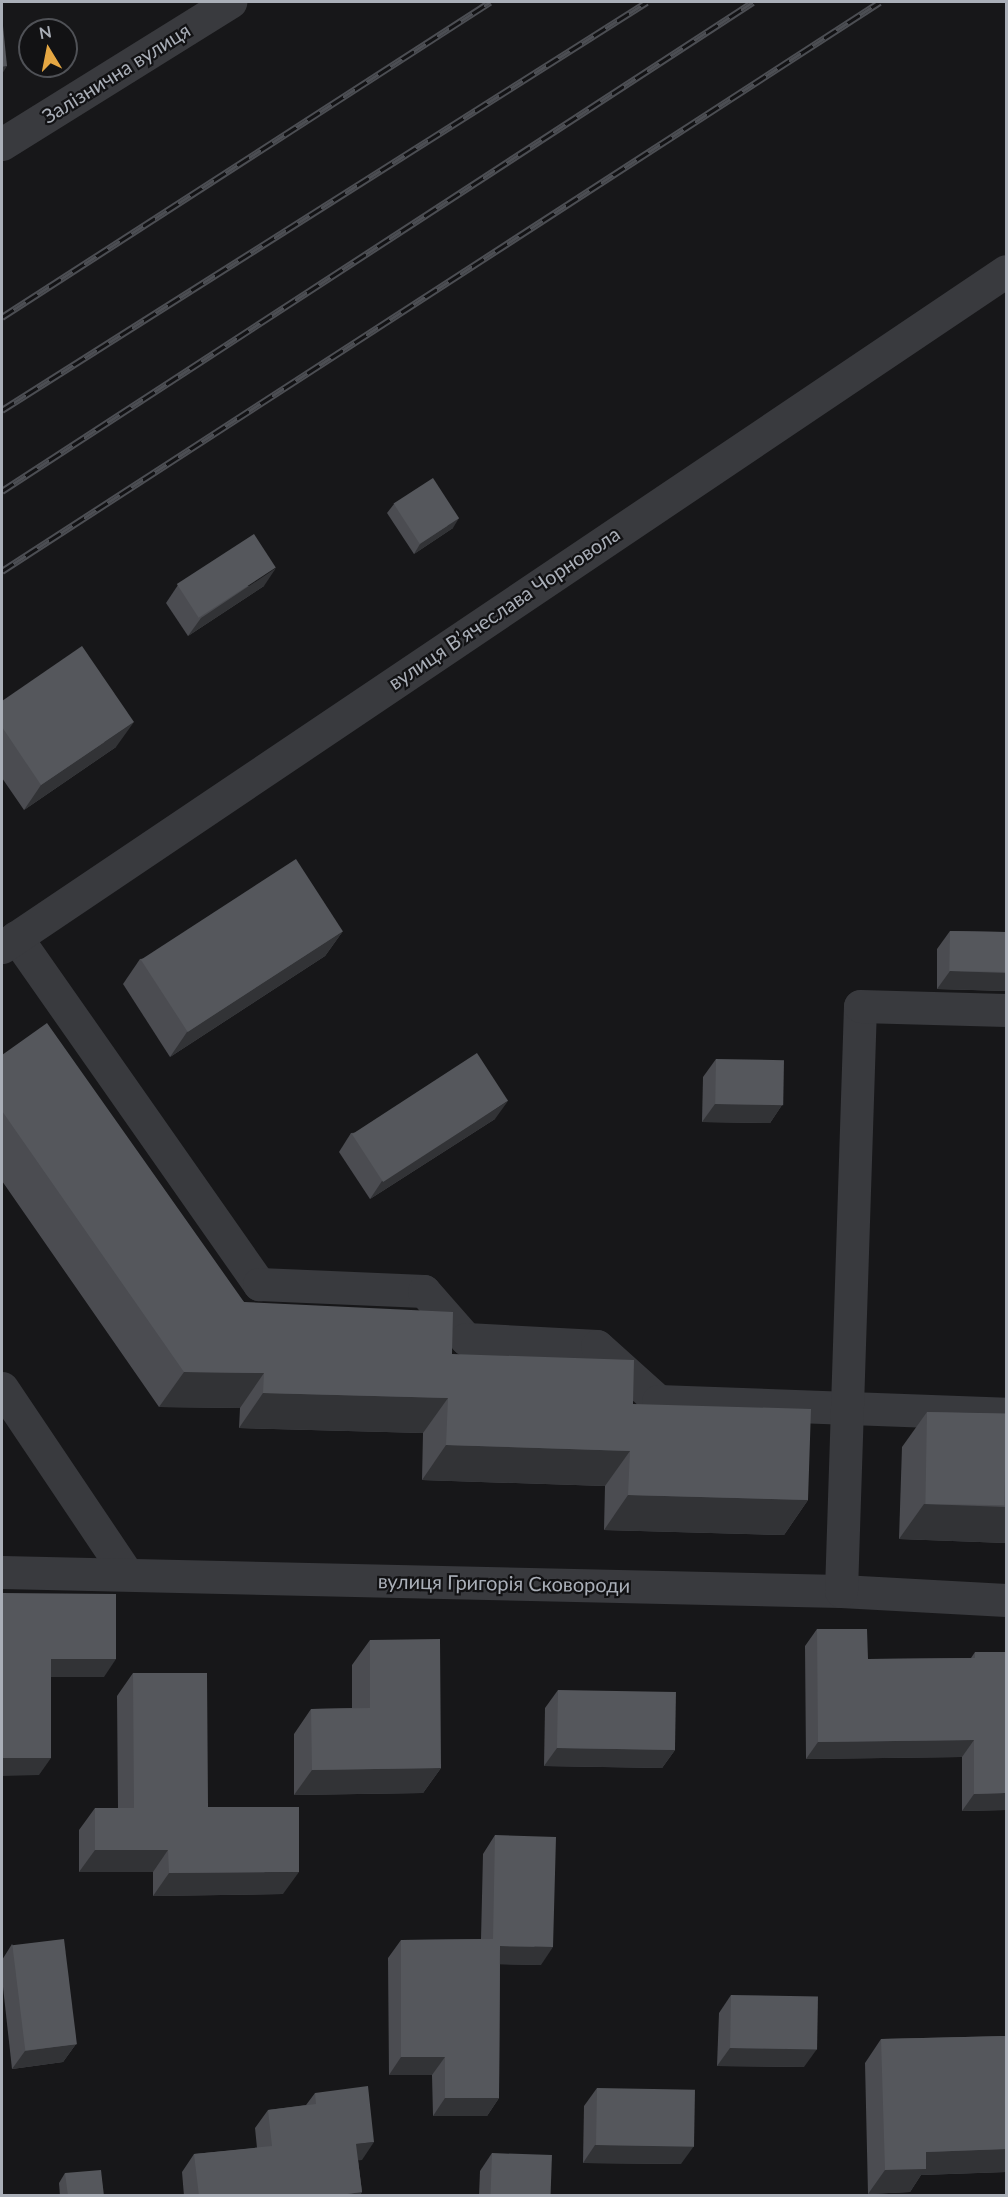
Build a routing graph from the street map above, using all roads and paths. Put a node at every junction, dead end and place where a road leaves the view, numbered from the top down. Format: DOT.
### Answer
graph roads {
  1 [pos="230,2"];
  2 [pos="2,144"];
  3 [pos="1006,271"];
  4 [pos="9,942"];
  5 [pos="1006,1010"];
  6 [pos="2,1388"];
  7 [pos="844,1408"];
  8 [pos="1006,1414"];
  9 [pos="2,1572"];
  10 [pos="127,1574"];
  11 [pos="841,1591"];
  12 [pos="1006,1600"];
  1 -- 2 [label="street, Залізнична вулиця"];
  3 -- 4 [label="street, вулиця Вʼячеслава Чорновола"];
  4 -- 7 [label="street"];
  5 -- 7 [label="street"];
  6 -- 10 [label="street"];
  7 -- 8 [label="street"];
  7 -- 11 [label="street"];
  9 -- 10 [label="street, вулиця Григорія Сковороди"];
  10 -- 11 [label="street, вулиця Григорія Сковороди"];
  11 -- 12 [label="street, вулиця Григорія Сковороди"];
}
